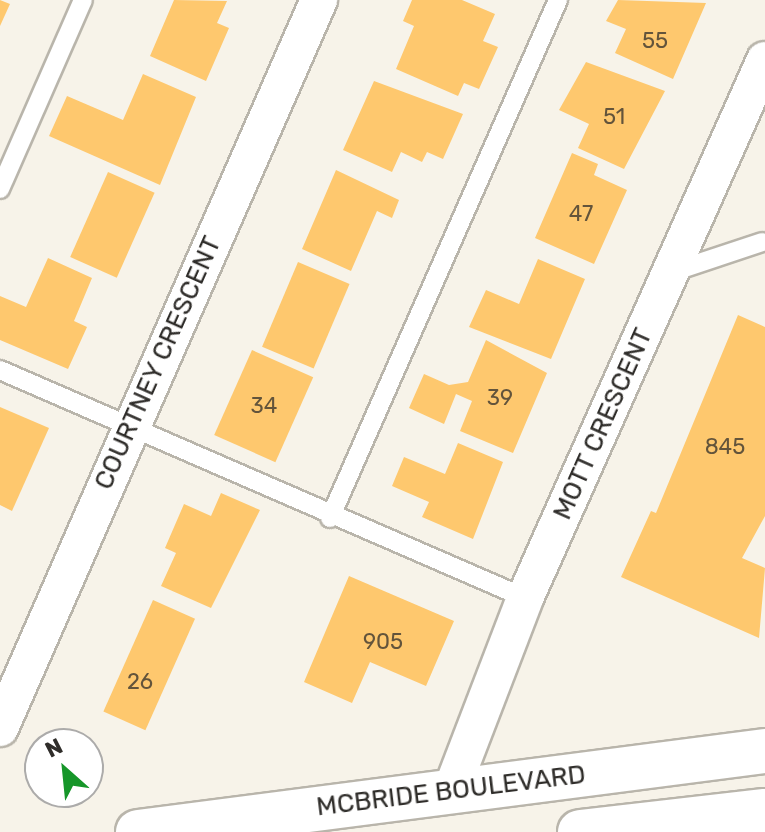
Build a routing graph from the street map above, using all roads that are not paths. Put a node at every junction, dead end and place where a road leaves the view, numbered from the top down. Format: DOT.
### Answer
graph roads {
  1 [pos="83,0"];
  2 [pos="319,0"];
  3 [pos="558,0"];
  4 [pos="765,60"];
  5 [pos="0,189"];
  6 [pos="762,242"];
  7 [pos="672,272"];
  8 [pos="0,370"];
  9 [pos="128,427"];
  10 [pos="330,518"];
  11 [pos="525,598"];
  12 [pos="0,728"];
  13 [pos="765,751"];
  14 [pos="451,791"];
  15 [pos="765,811"];
  16 [pos="138,832"];
  17 [pos="580,832"];
  1 -- 5 [label="lane"];
  2 -- 9 [label="street, COURTNEY CRESCENT"];
  3 -- 10 [label="lane"];
  4 -- 7 [label="street, MOTT CRESCENT"];
  6 -- 7 [label="lane"];
  7 -- 11 [label="street, MOTT CRESCENT"];
  8 -- 9 [label="lane"];
  9 -- 10 [label="lane"];
  9 -- 12 [label="street, COURTNEY CRESCENT"];
  10 -- 11 [label="lane"];
  11 -- 14 [label="street, MOTT CRESCENT"];
  13 -- 14 [label="main road, MCBRIDE BOULEVARD"];
  14 -- 16 [label="main road, MCBRIDE BOULEVARD"];
  15 -- 17 [label="main road"];
}
